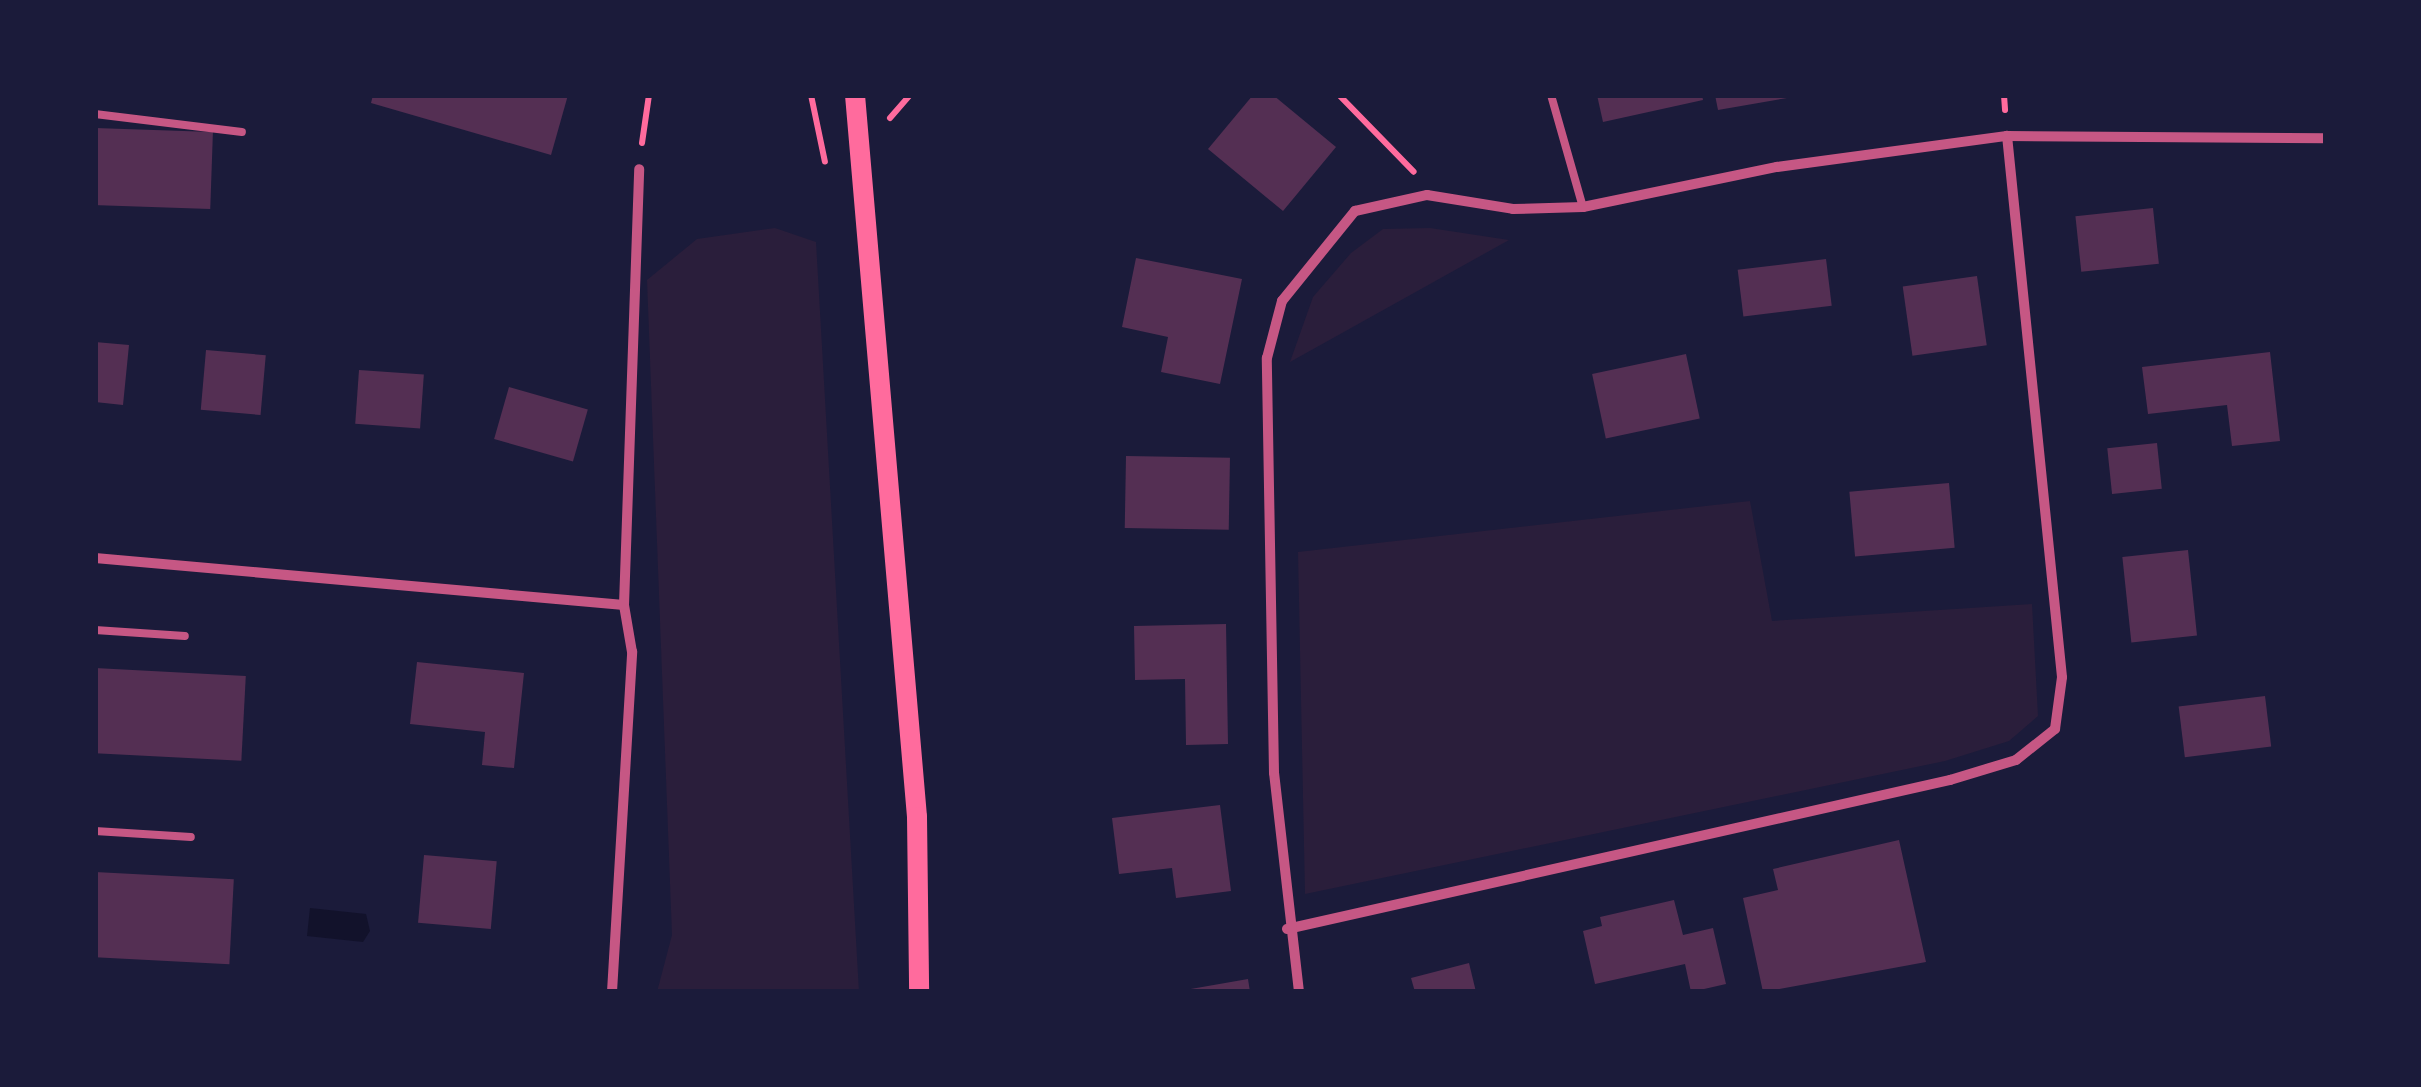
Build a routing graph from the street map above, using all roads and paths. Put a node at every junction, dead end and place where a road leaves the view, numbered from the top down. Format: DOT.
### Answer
graph roads {
  1 [pos="650,95"];
  2 [pos="855,95"];
  3 [pos="870,95"];
  4 [pos="1339,95"];
  5 [pos="1551,95"];
  6 [pos="95,114"];
  7 [pos="242,132"];
  8 [pos="2007,136"];
  9 [pos="2326,138"];
  10 [pos="864,143"];
  11 [pos="639,169"];
  12 [pos="1427,195"];
  13 [pos="1583,207"];
  14 [pos="95,558"];
  15 [pos="624,605"];
  16 [pos="95,630"];
  17 [pos="184,636"];
  18 [pos="95,831"];
  19 [pos="191,837"];
  20 [pos="1287,929"];
  21 [pos="612,992"];
  22 [pos="918,992"];
  23 [pos="1299,992"];
  1 -- 11 [label="path"];
  2 -- 10 [label="main road"];
  3 -- 10 [label="main road"];
  4 -- 12 [label="path"];
  5 -- 13 [label="lane"];
  6 -- 7 [label="lane"];
  8 -- 9 [label="street"];
  8 -- 13 [label="street"];
  8 -- 20 [label="street"];
  10 -- 22 [label="main road"];
  11 -- 15 [label="street"];
  12 -- 13 [label="street"];
  12 -- 20 [label="street"];
  14 -- 15 [label="street"];
  15 -- 21 [label="street"];
  16 -- 17 [label="lane"];
  18 -- 19 [label="lane"];
  20 -- 23 [label="street"];
}
